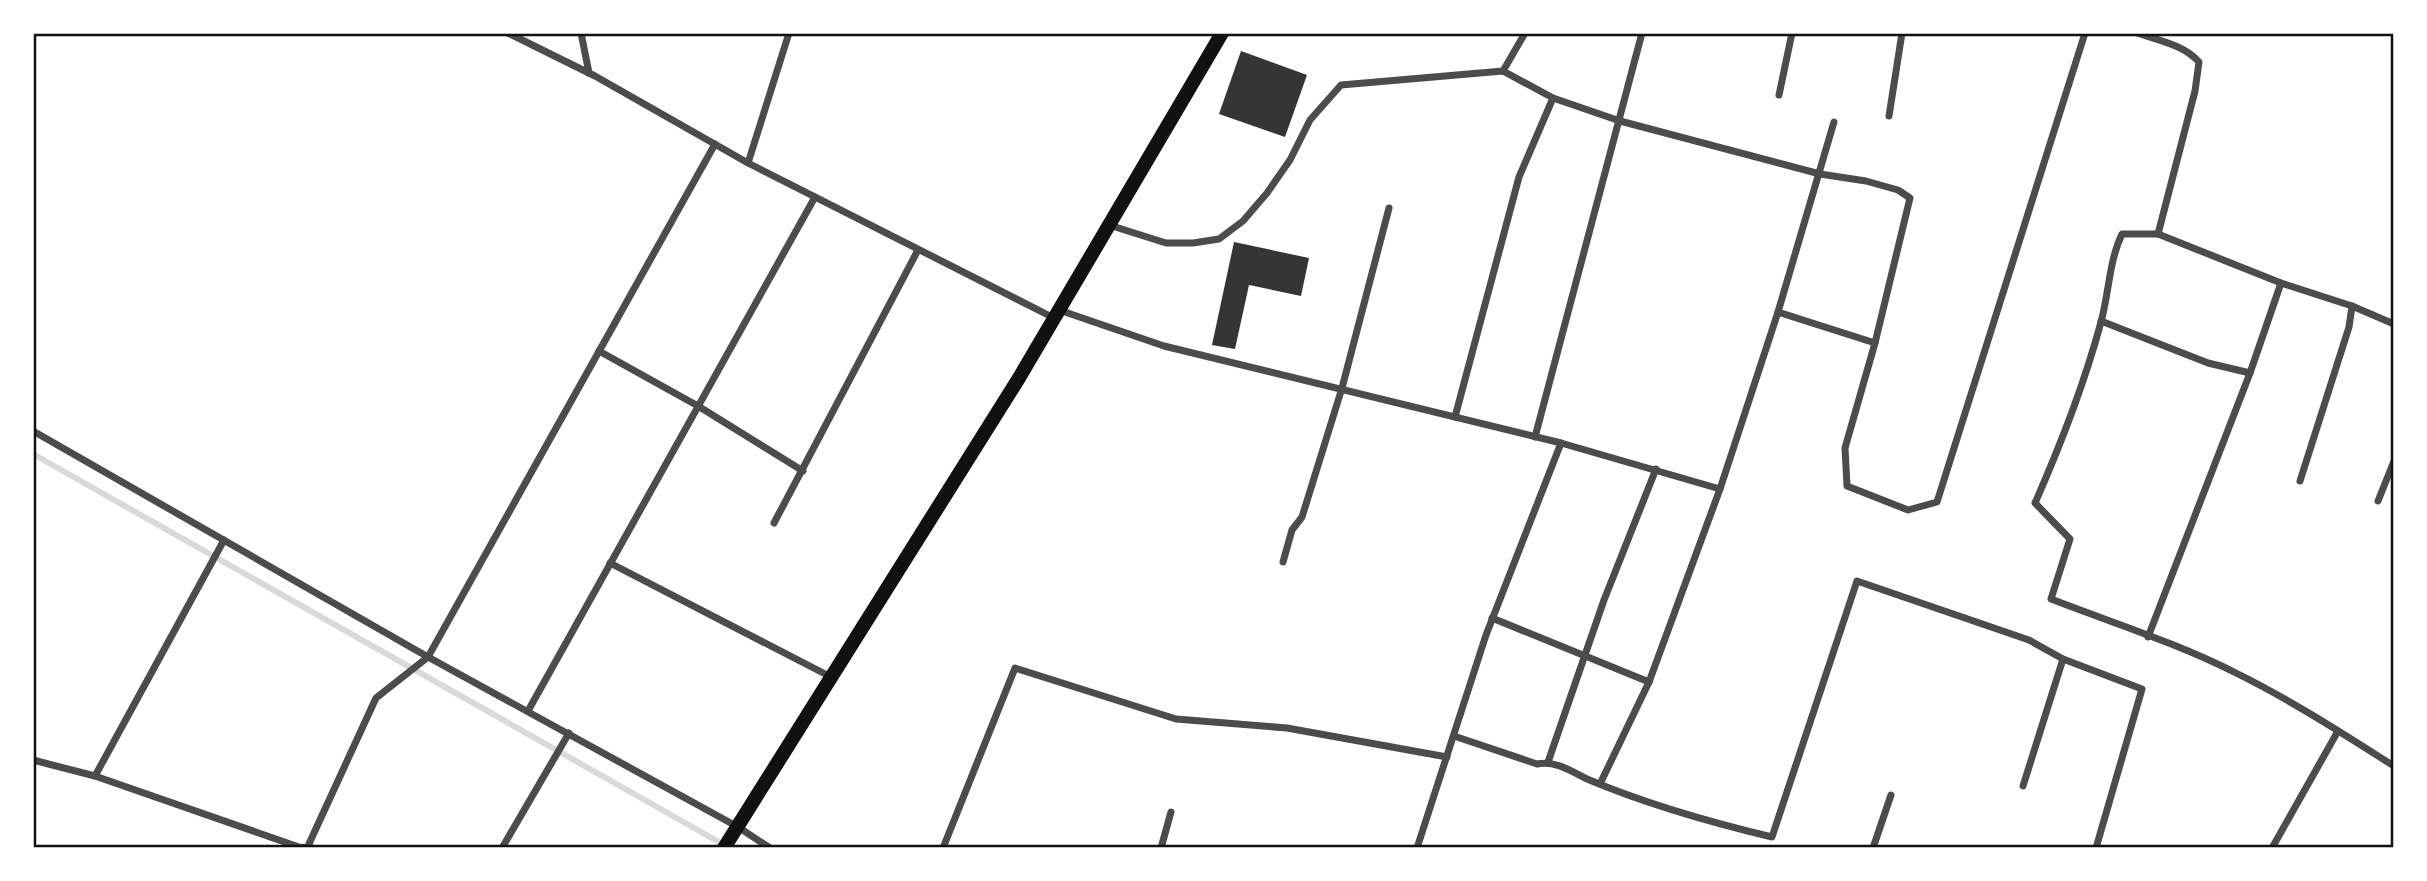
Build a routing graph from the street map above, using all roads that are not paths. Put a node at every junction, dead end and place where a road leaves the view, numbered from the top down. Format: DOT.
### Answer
graph roads {
  1 [pos="508,33"];
  2 [pos="581,33"];
  3 [pos="789,33"];
  4 [pos="1222,33"];
  5 [pos="1525,33"];
  6 [pos="1642,33"];
  7 [pos="1791,33"];
  8 [pos="1902,33"];
  9 [pos="2085,33"];
  10 [pos="2137,33"];
  11 [pos="1503,71"];
  12 [pos="589,73"];
  13 [pos="1779,95"];
  14 [pos="1553,97"];
  15 [pos="1889,116"];
  16 [pos="1620,121"];
  17 [pos="1833,122"];
  18 [pos="715,144"];
  19 [pos="748,163"];
  20 [pos="1819,174"];
  21 [pos="815,197"];
  22 [pos="1389,208"];
  23 [pos="1109,225"];
  24 [pos="2158,234"];
  25 [pos="918,250"];
  26 [pos="2281,283"];
  27 [pos="2352,306"];
  28 [pos="1778,312"];
  29 [pos="1056,314"];
  30 [pos="2101,321"];
  31 [pos="2394,324"];
  32 [pos="1875,343"];
  33 [pos="599,351"];
  34 [pos="2250,373"];
  35 [pos="1342,388"];
  36 [pos="698,406"];
  37 [pos="1455,417"];
  38 [pos="33,430"];
  39 [pos="1535,437"];
  40 [pos="1561,443"];
  41 [pos="2394,461"];
  42 [pos="1656,469"];
  43 [pos="803,471"];
  44 [pos="2300,481"];
  45 [pos="1720,489"];
  46 [pos="2378,501"];
  47 [pos="774,523"];
  48 [pos="223,540"];
  49 [pos="1283,562"];
  50 [pos="610,563"];
  51 [pos="1492,618"];
  52 [pos="2148,636"];
  53 [pos="1585,656"];
  54 [pos="428,657"];
  55 [pos="2063,659"];
  56 [pos="831,677"];
  57 [pos="1649,682"];
  58 [pos="528,710"];
  59 [pos="2338,731"];
  60 [pos="569,733"];
  61 [pos="1454,736"];
  62 [pos="1447,757"];
  63 [pos="33,760"];
  64 [pos="1548,762"];
  65 [pos="2394,766"];
  66 [pos="95,776"];
  67 [pos="1600,784"];
  68 [pos="2023,786"];
  69 [pos="1891,795"];
  70 [pos="1171,813"];
  71 [pos="731,837"];
  72 [pos="310,847"];
  73 [pos="502,848"];
  74 [pos="770,848"];
  75 [pos="943,848"];
  76 [pos="1161,848"];
  77 [pos="1417,848"];
  78 [pos="1873,848"];
  79 [pos="2096,848"];
  80 [pos="2272,848"];
  1 -- 12 [label="street"];
  2 -- 12 [label="street"];
  3 -- 19 [label="street"];
  4 -- 23 [label="main road"];
  5 -- 11 [label="street"];
  6 -- 16 [label="street"];
  7 -- 13 [label="street"];
  8 -- 15 [label="street"];
  9 -- 32 [label="street"];
  10 -- 24 [label="street"];
  11 -- 14 [label="street"];
  11 -- 23 [label="street"];
  12 -- 18 [label="street"];
  14 -- 16 [label="street"];
  14 -- 37 [label="street"];
  16 -- 20 [label="street"];
  16 -- 39 [label="street"];
  17 -- 20 [label="street"];
  18 -- 19 [label="street"];
  18 -- 33 [label="street"];
  19 -- 21 [label="street"];
  20 -- 28 [label="street"];
  20 -- 32 [label="street"];
  21 -- 25 [label="street"];
  21 -- 36 [label="street"];
  22 -- 35 [label="street"];
  23 -- 29 [label="main road"];
  24 -- 26 [label="street"];
  24 -- 30 [label="street"];
  25 -- 29 [label="street"];
  25 -- 43 [label="street"];
  26 -- 27 [label="street"];
  26 -- 34 [label="street"];
  27 -- 31 [label="street"];
  27 -- 44 [label="street"];
  28 -- 32 [label="street"];
  28 -- 45 [label="street"];
  29 -- 35 [label="street"];
  29 -- 56 [label="main road"];
  30 -- 34 [label="street"];
  30 -- 52 [label="street"];
  33 -- 36 [label="street"];
  33 -- 54 [label="street"];
  34 -- 52 [label="street"];
  35 -- 37 [label="street"];
  35 -- 49 [label="street"];
  36 -- 43 [label="street"];
  36 -- 50 [label="street"];
  37 -- 39 [label="street"];
  38 -- 48 [label="street"];
  39 -- 40 [label="street"];
  40 -- 42 [label="street"];
  40 -- 51 [label="street"];
  41 -- 46 [label="street"];
  42 -- 45 [label="street"];
  42 -- 53 [label="street"];
  43 -- 47 [label="street"];
  45 -- 57 [label="street"];
  48 -- 54 [label="street"];
  48 -- 66 [label="street"];
  50 -- 56 [label="street"];
  50 -- 58 [label="street"];
  51 -- 53 [label="street"];
  51 -- 61 [label="street"];
  52 -- 59 [label="street"];
  53 -- 57 [label="street"];
  53 -- 64 [label="street"];
  54 -- 58 [label="street"];
  54 -- 72 [label="street"];
  55 -- 67 [label="street"];
  55 -- 68 [label="street"];
  55 -- 79 [label="street"];
  56 -- 71 [label="main road"];
  57 -- 67 [label="street"];
  58 -- 60 [label="street"];
  59 -- 65 [label="street"];
  59 -- 80 [label="street"];
  60 -- 71 [label="street"];
  60 -- 73 [label="street"];
  61 -- 62 [label="street"];
  61 -- 64 [label="street"];
  62 -- 75 [label="street"];
  62 -- 77 [label="street"];
  63 -- 66 [label="street"];
  64 -- 67 [label="street"];
  66 -- 72 [label="street"];
  69 -- 78 [label="street"];
  70 -- 76 [label="street"];
  71 -- 74 [label="street"];
}
